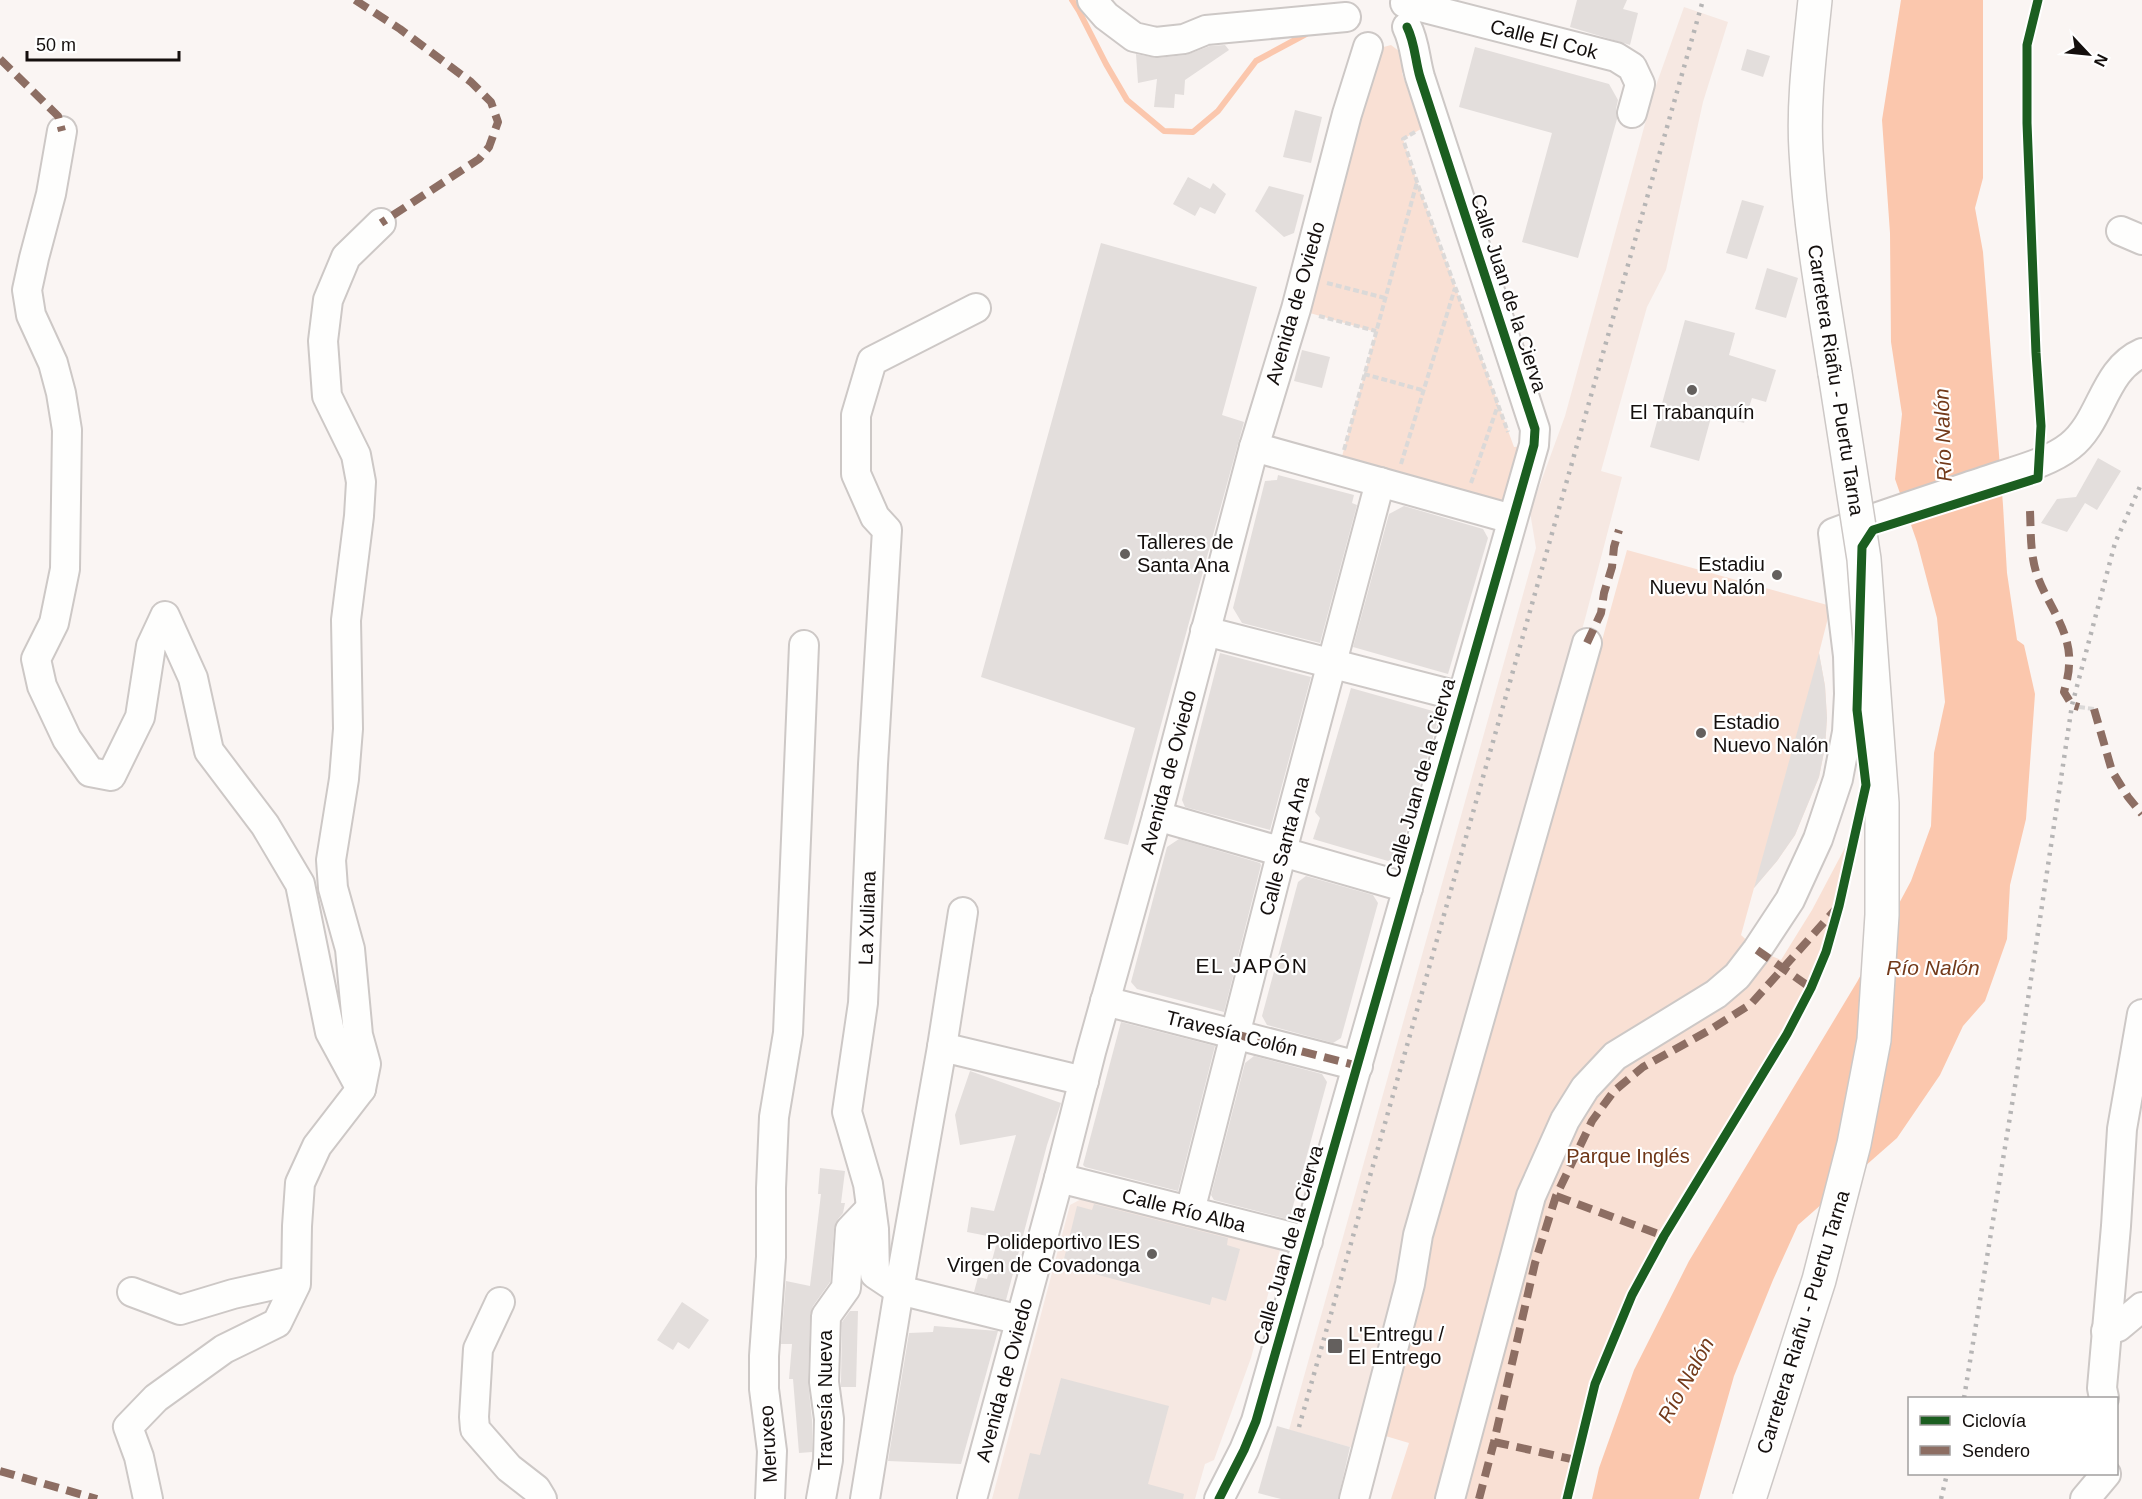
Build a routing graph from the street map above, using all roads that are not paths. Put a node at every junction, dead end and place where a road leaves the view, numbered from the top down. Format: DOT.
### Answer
graph roads {
  1 [pos="1092,0"];
  2 [pos="1815,0"];
  3 [pos="1349,8"];
  4 [pos="1395,24"];
  5 [pos="1632,114"];
  6 [pos="62,131"];
  7 [pos="381,223"];
  8 [pos="976,308"];
  9 [pos="2142,353"];
  10 [pos="1254,447"];
  11 [pos="1387,484"];
  12 [pos="1512,519"];
  13 [pos="1205,631"];
  14 [pos="1587,643"];
  15 [pos="804,645"];
  16 [pos="1332,663"];
  17 [pos="1462,697"];
  18 [pos="1157,816"];
  19 [pos="1282,851"];
  20 [pos="1408,888"];
  21 [pos="963,912"];
  22 [pos="1105,1001"];
  23 [pos="2142,1014"];
  24 [pos="1235,1034"];
  25 [pos="942,1047"];
  26 [pos="1358,1066"];
  27 [pos="1084,1081"];
  28 [pos="361,1089"];
  29 [pos="1059,1178"];
  30 [pos="871,1208"];
  31 [pos="1190,1211"];
  32 [pos="1308,1241"];
  33 [pos="296,1280"];
  34 [pos="899,1290"];
  35 [pos="132,1292"];
  36 [pos="500,1302"];
  37 [pos="2142,1307"];
  38 [pos="1020,1320"];
  39 [pos="2106,1331"];
  40 [pos="2104,1397"];
  41 [pos="2104,1475"];
  42 [pos="148,1499"];
  43 [pos="542,1499"];
  44 [pos="770,1499"];
  45 [pos="821,1499"];
  46 [pos="865,1499"];
  47 [pos="972,1499"];
  48 [pos="1219,1499"];
  49 [pos="1354,1499"];
  50 [pos="1450,1499"];
  51 [pos="1749,1499"];
  52 [pos="2085,1499"];
  1 -- 3 [label="street"];
  2 -- 51 [label="main road, Carretera Riañu - Puertu Tarna, bridge"];
  3 -- 4 [label="street"];
  4 -- 5 [label="street, Calle El Cok"];
  4 -- 10 [label="street, Avenida de Oviedo"];
  4 -- 12 [label="street, Calle Juan de la Cierva"];
  6 -- 28 [label="street"];
  7 -- 28 [label="street"];
  8 -- 30 [label="street, La Xuliana"];
  9 -- 50 [label="street"];
  10 -- 11 [label="street"];
  10 -- 13 [label="street, Avenida de Oviedo"];
  11 -- 12 [label="street"];
  11 -- 16 [label="street, Calle Santa Ana"];
  12 -- 17 [label="street, Calle Juan de la Cierva"];
  13 -- 16 [label="street"];
  13 -- 18 [label="street, Avenida de Oviedo"];
  14 -- 49 [label="street"];
  15 -- 44 [label="street, Meruxeo"];
  16 -- 17 [label="street"];
  16 -- 19 [label="street, Calle Santa Ana"];
  17 -- 20 [label="street, Calle Juan de la Cierva"];
  18 -- 19 [label="street"];
  18 -- 22 [label="street, Avenida de Oviedo"];
  19 -- 20 [label="street"];
  19 -- 24 [label="street, Calle Santa Ana"];
  20 -- 26 [label="street, Calle Juan de la Cierva"];
  21 -- 25 [label="street"];
  22 -- 24 [label="street, Travesía Colón"];
  22 -- 27 [label="street, Avenida de Oviedo"];
  23 -- 39 [label="street"];
  24 -- 26 [label="street, Travesía Colón"];
  24 -- 31 [label="street, Calle Santa Ana"];
  25 -- 27 [label="street"];
  25 -- 34 [label="street"];
  26 -- 32 [label="street, Calle Juan de la Cierva"];
  27 -- 29 [label="street, Avenida de Oviedo"];
  28 -- 33 [label="street"];
  29 -- 31 [label="street, Calle Río Alba"];
  29 -- 38 [label="street, Avenida de Oviedo"];
  30 -- 34 [label="street, La Xuliana"];
  30 -- 45 [label="street, Travesía Nueva"];
  31 -- 32 [label="street, Calle Río Alba"];
  32 -- 48 [label="street, Calle Juan de la Cierva"];
  33 -- 35 [label="street"];
  33 -- 42 [label="street"];
  34 -- 38 [label="street"];
  34 -- 46 [label="street"];
  36 -- 43 [label="street"];
  37 -- 39 [label="street"];
  38 -- 47 [label="street, Avenida de Oviedo"];
  39 -- 40 [label="street"];
  41 -- 52 [label="street"];
}
